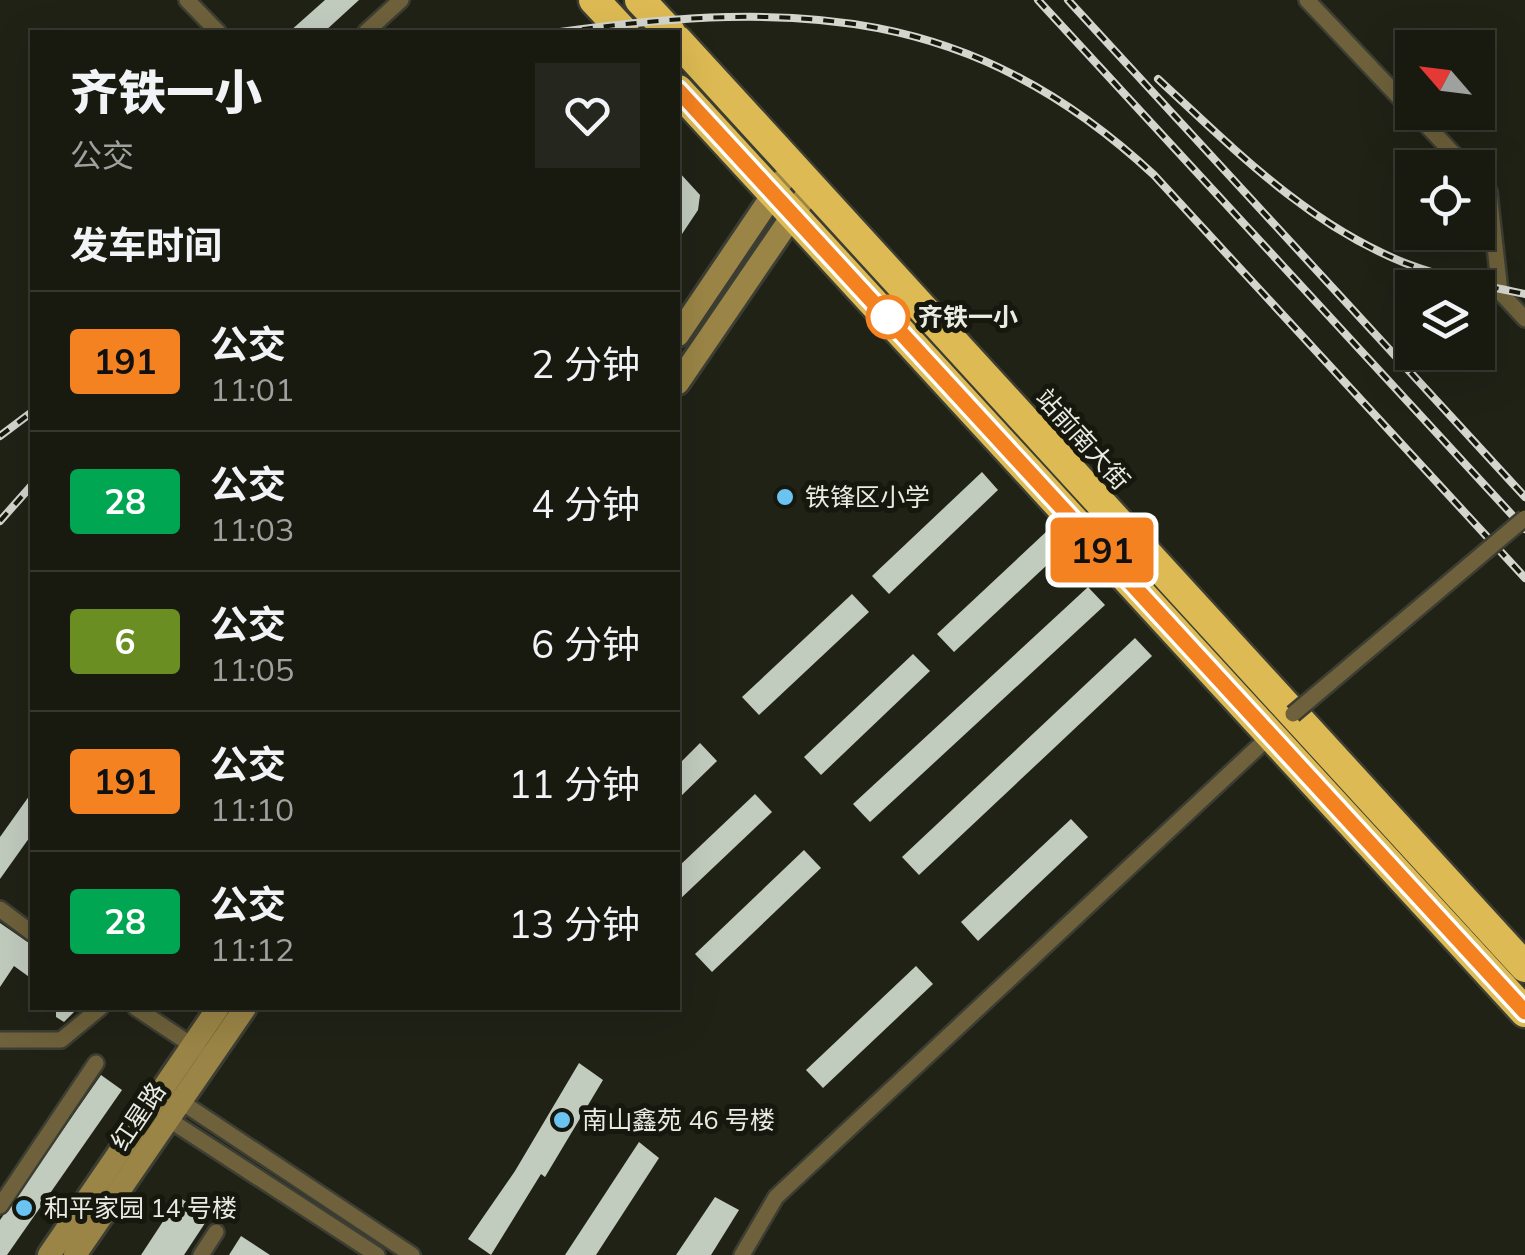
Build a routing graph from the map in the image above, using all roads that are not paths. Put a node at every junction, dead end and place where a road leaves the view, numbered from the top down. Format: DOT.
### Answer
graph roads {
  1 [pos="187,0"];
  2 [pos="401,0"];
  3 [pos="594,0"];
  4 [pos="640,0"];
  5 [pos="1308,0"];
  6 [pos="216,30"];
  7 [pos="368,30"];
  8 [pos="622,30"];
  9 [pos="668,30"];
  10 [pos="680,43"];
  11 [pos="680,92"];
  12 [pos="1395,93"];
  13 [pos="1430,130"];
  14 [pos="1449,150"];
  15 [pos="803,177"];
  16 [pos="784,204"];
  17 [pos="1495,247"];
  18 [pos="1525,318"];
  19 [pos="680,333"];
  20 [pos="680,379"];
  21 [pos="1525,518"];
  22 [pos="1294,714"];
  23 [pos="1271,735"];
  24 [pos="0,909"];
  25 [pos="30,932"];
  26 [pos="1525,968"];
  27 [pos="98,1010"];
  28 [pos="139,1010"];
  29 [pos="217,1010"];
  30 [pos="244,1010"];
  31 [pos="1525,1012"];
  32 [pos="0,1040"];
  33 [pos="201,1052"];
  34 [pos="96,1062"];
  35 [pos="165,1104"];
  36 [pos="0,1206"];
  37 [pos="216,1232"];
  38 [pos="48,1255"];
  39 [pos="75,1255"];
  40 [pos="200,1255"];
  41 [pos="377,1255"];
  42 [pos="412,1255"];
  43 [pos="742,1255"];
  1 -- 6 [label="street"];
  2 -- 7 [label="street"];
  3 -- 8 [label="highway"];
  4 -- 9 [label="highway"];
  5 -- 12 [label="street"];
  10 -- 15 [label="highway, 站前南大街"];
  11 -- 16 [label="highway"];
  13 -- 14 [label="street"];
  15 -- 16 [label="street"];
  15 -- 22 [label="highway, 站前南大街"];
  16 -- 19 [label="street"];
  16 -- 20 [label="street"];
  16 -- 23 [label="highway"];
  17 -- 18 [label="street"];
  21 -- 22 [label="street, bridge"];
  22 -- 26 [label="highway, 站前南大街"];
  23 -- 31 [label="highway"];
  23 -- 43 [label="street"];
  24 -- 25 [label="street"];
  27 -- 32 [label="street"];
  28 -- 33 [label="street"];
  29 -- 33 [label="street, 红星路"];
  30 -- 33 [label="street, 红星路"];
  33 -- 35 [label="street, 红星路"];
  34 -- 36 [label="street"];
  35 -- 38 [label="street, 红星路"];
  35 -- 39 [label="street, 红星路"];
  35 -- 41 [label="street"];
  35 -- 42 [label="street"];
  37 -- 40 [label="street"];
}
